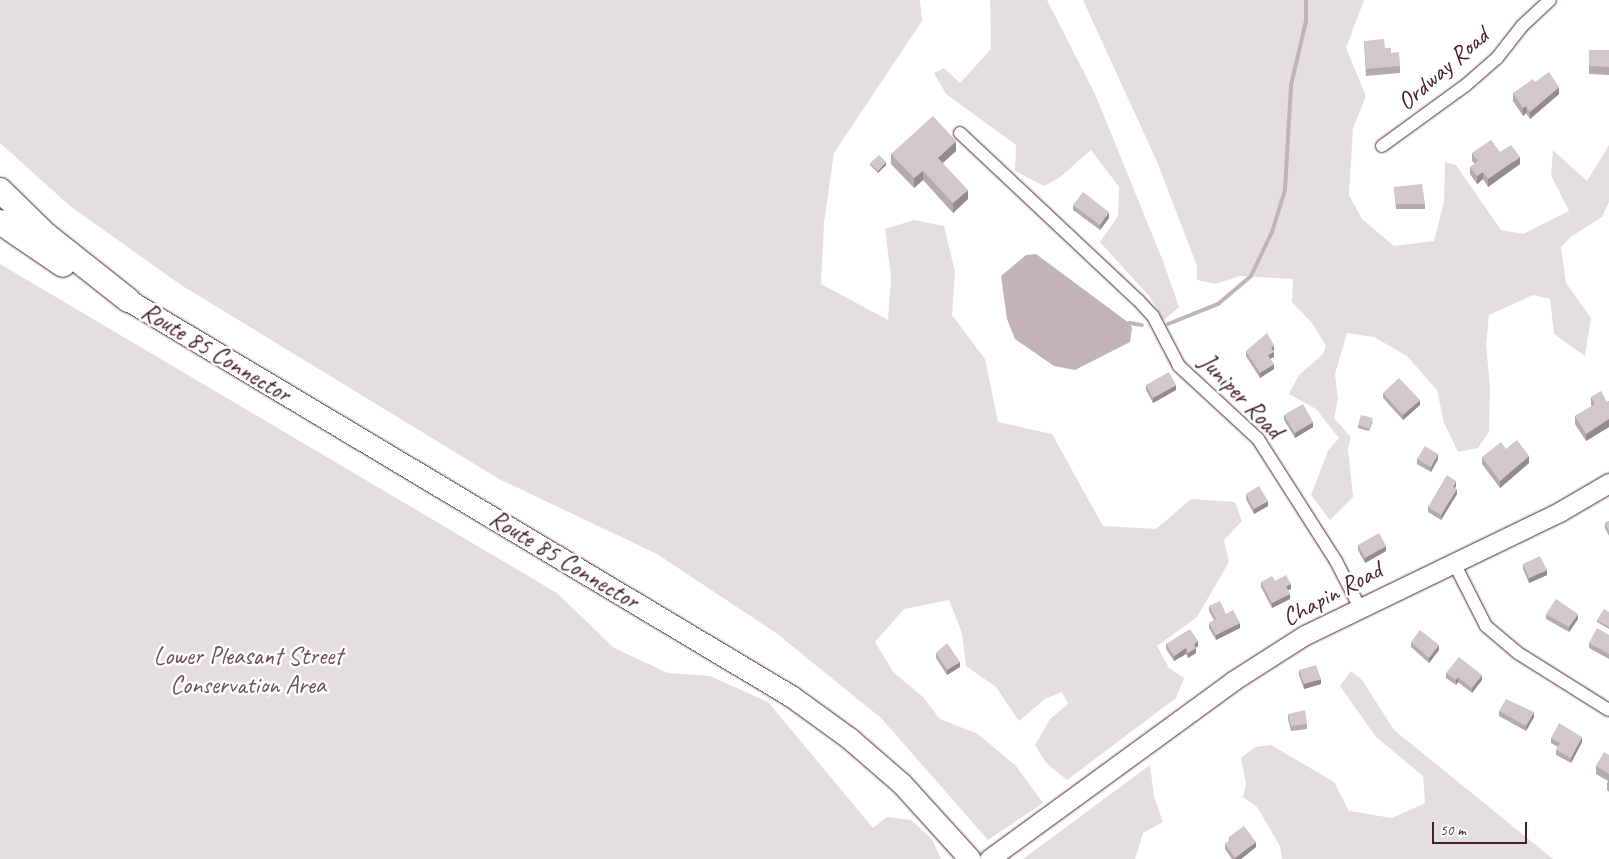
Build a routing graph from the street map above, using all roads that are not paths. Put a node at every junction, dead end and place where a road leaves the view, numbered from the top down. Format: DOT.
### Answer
graph roads {
  1 [pos="1550,0"];
  2 [pos="960,133"];
  3 [pos="1382,146"];
  4 [pos="0,190"];
  5 [pos="0,222"];
  6 [pos="128,300"];
  7 [pos="1609,483"];
  8 [pos="1453,561"];
  9 [pos="1359,606"];
  10 [pos="1609,710"];
  11 [pos="964,852"];
  12 [pos="989,859"];
  1 -- 3 [label="street, Ordway Road"];
  2 -- 9 [label="street, Juniper Road"];
  4 -- 6 [label="highway, Route 85 Connector"];
  5 -- 6 [label="highway, Route 85 Connector"];
  6 -- 11 [label="main road, Route 85 Connector"];
  7 -- 8 [label="street, Chapin Road"];
  8 -- 9 [label="street, Chapin Road"];
  8 -- 10 [label="street"];
  9 -- 12 [label="street, Chapin Road"];
}
